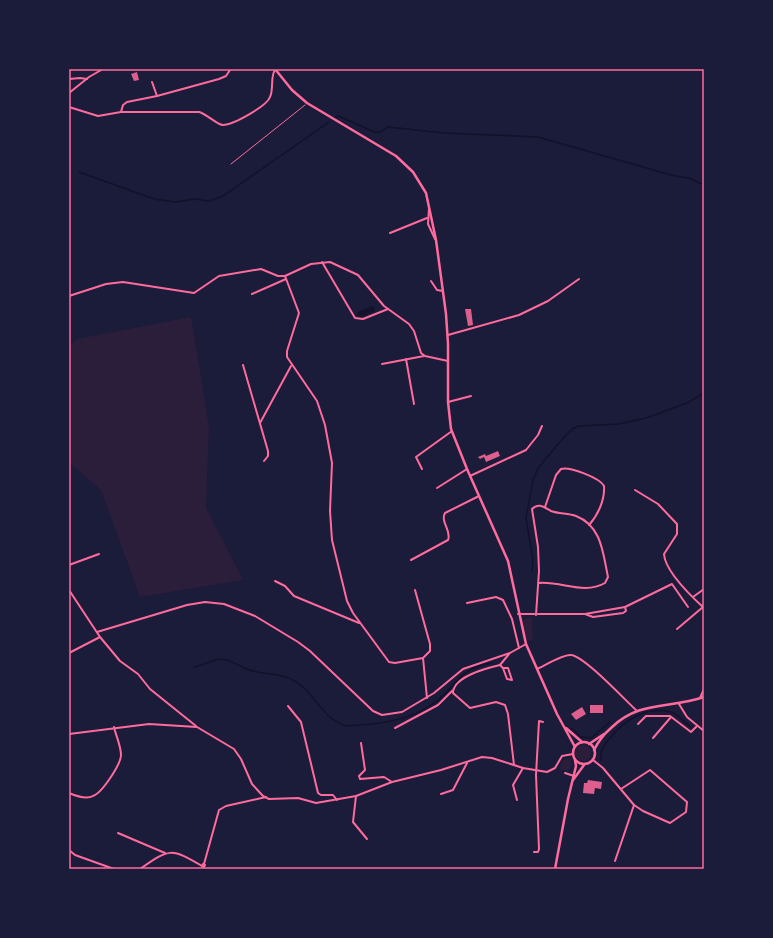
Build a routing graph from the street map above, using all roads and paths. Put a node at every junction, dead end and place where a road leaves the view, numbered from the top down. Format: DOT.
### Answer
graph roads {
  1 [pos="103,69"];
  2 [pos="275,69"];
  3 [pos="230,70"];
  4 [pos="69,79"];
  5 [pos="86,79"];
  6 [pos="152,82"];
  7 [pos="69,93"];
  8 [pos="157,96"];
  9 [pos="307,103"];
  10 [pos="69,107"];
  11 [pos="121,112"];
  12 [pos="231,164"];
  13 [pos="429,205"];
  14 [pos="427,218"];
  15 [pos="390,233"];
  16 [pos="436,240"];
  17 [pos="322,262"];
  18 [pos="285,276"];
  19 [pos="286,279"];
  20 [pos="579,279"];
  21 [pos="431,281"];
  22 [pos="443,290"];
  23 [pos="252,294"];
  24 [pos="69,296"];
  25 [pos="388,309"];
  26 [pos="448,335"];
  27 [pos="425,356"];
  28 [pos="406,359"];
  29 [pos="448,361"];
  30 [pos="382,364"];
  31 [pos="243,365"];
  32 [pos="291,366"];
  33 [pos="471,396"];
  34 [pos="448,402"];
  35 [pos="414,404"];
  36 [pos="260,423"];
  37 [pos="542,426"];
  38 [pos="452,431"];
  39 [pos="264,461"];
  40 [pos="422,469"];
  41 [pos="467,469"];
  42 [pos="470,476"];
  43 [pos="437,488"];
  44 [pos="635,490"];
  45 [pos="479,496"];
  46 [pos="545,507"];
  47 [pos="589,525"];
  48 [pos="99,554"];
  49 [pos="411,560"];
  50 [pos="69,566"];
  51 [pos="275,581"];
  52 [pos="539,583"];
  53 [pos="704,589"];
  54 [pos="69,590"];
  55 [pos="415,590"];
  56 [pos="693,598"];
  57 [pos="467,603"];
  58 [pos="703,607"];
  59 [pos="625,608"];
  60 [pos="688,608"];
  61 [pos="518,614"];
  62 [pos="585,614"];
  63 [pos="536,615"];
  64 [pos="360,623"];
  65 [pos="677,629"];
  66 [pos="97,632"];
  67 [pos="100,637"];
  68 [pos="526,644"];
  69 [pos="519,648"];
  70 [pos="69,653"];
  71 [pos="510,653"];
  72 [pos="423,658"];
  73 [pos="500,665"];
  74 [pos="503,668"];
  75 [pos="536,669"];
  76 [pos="704,689"];
  77 [pos="453,690"];
  78 [pos="704,697"];
  79 [pos="427,698"];
  80 [pos="700,698"];
  81 [pos="679,704"];
  82 [pos="288,706"];
  83 [pos="636,710"];
  84 [pos="671,717"];
  85 [pos="543,722"];
  86 [pos="638,724"];
  87 [pos="564,726"];
  88 [pos="697,726"];
  89 [pos="114,727"];
  90 [pos="197,727"];
  91 [pos="395,728"];
  92 [pos="704,731"];
  93 [pos="606,733"];
  94 [pos="69,734"];
  95 [pos="653,738"];
  96 [pos="361,743"];
  97 [pos="582,743"];
  98 [pos="589,744"];
  99 [pos="575,747"];
  100 [pos="594,750"];
  101 [pos="573,754"];
  102 [pos="575,760"];
  103 [pos="592,760"];
  104 [pos="467,762"];
  105 [pos="585,764"];
  106 [pos="514,765"];
  107 [pos="523,768"];
  108 [pos="536,771"];
  109 [pos="565,773"];
  110 [pos="574,776"];
  111 [pos="392,782"];
  112 [pos="622,790"];
  113 [pos="69,793"];
  114 [pos="441,794"];
  115 [pos="356,796"];
  116 [pos="266,797"];
  117 [pos="337,800"];
  118 [pos="517,800"];
  119 [pos="634,805"];
  120 [pos="118,833"];
  121 [pos="367,839"];
  122 [pos="69,850"];
  123 [pos="534,852"];
  124 [pos="165,853"];
  125 [pos="615,861"];
  126 [pos="204,866"];
  127 [pos="114,869"];
  128 [pos="140,869"];
  129 [pos="555,869"];
  1 -- 5 [label="street"];
  2 -- 9 [label="main road"];
  2 -- 11 [label="street"];
  3 -- 8 [label="street"];
  4 -- 5 [label="street"];
  5 -- 7 [label="street"];
  6 -- 8 [label="street"];
  8 -- 11 [label="street"];
  9 -- 12 [label="path"];
  9 -- 13 [label="main road"];
  10 -- 11 [label="street"];
  13 -- 14 [label="street"];
  13 -- 16 [label="main road"];
  14 -- 15 [label="street"];
  14 -- 16 [label="street"];
  16 -- 22 [label="main road"];
  17 -- 18 [label="street"];
  17 -- 25 [label="street"];
  17 -- 25 [label="street"];
  18 -- 19 [label="street"];
  18 -- 24 [label="street"];
  19 -- 23 [label="street"];
  19 -- 32 [label="street"];
  20 -- 26 [label="street"];
  21 -- 22 [label="street"];
  22 -- 26 [label="main road"];
  25 -- 27 [label="street"];
  26 -- 29 [label="main road"];
  27 -- 28 [label="street"];
  27 -- 29 [label="street"];
  28 -- 30 [label="street"];
  28 -- 35 [label="street"];
  29 -- 34 [label="main road"];
  31 -- 36 [label="street"];
  32 -- 36 [label="street"];
  32 -- 64 [label="street"];
  33 -- 34 [label="street"];
  34 -- 38 [label="main road"];
  36 -- 39 [label="street"];
  37 -- 42 [label="street"];
  38 -- 40 [label="street"];
  38 -- 41 [label="main road"];
  41 -- 42 [label="main road"];
  41 -- 43 [label="street"];
  42 -- 45 [label="main road"];
  44 -- 56 [label="street"];
  45 -- 49 [label="street"];
  45 -- 61 [label="main road"];
  46 -- 47 [label="street"];
  46 -- 47 [label="street"];
  46 -- 52 [label="street"];
  47 -- 52 [label="street"];
  48 -- 50 [label="street"];
  51 -- 64 [label="street"];
  52 -- 63 [label="street"];
  53 -- 56 [label="street"];
  54 -- 66 [label="street"];
  55 -- 72 [label="street"];
  56 -- 58 [label="street"];
  57 -- 69 [label="street"];
  58 -- 65 [label="street"];
  59 -- 60 [label="street"];
  59 -- 62 [label="street"];
  59 -- 62 [label="street"];
  61 -- 63 [label="street"];
  61 -- 68 [label="main road"];
  62 -- 63 [label="street"];
  64 -- 72 [label="street"];
  66 -- 67 [label="street"];
  66 -- 79 [label="street"];
  67 -- 70 [label="street"];
  67 -- 90 [label="street"];
  68 -- 69 [label="street"];
  68 -- 75 [label="main road"];
  69 -- 71 [label="street"];
  71 -- 73 [label="street"];
  71 -- 79 [label="street"];
  72 -- 79 [label="street"];
  73 -- 74 [label="street"];
  73 -- 77 [label="street"];
  74 -- 74 [label="street"];
  75 -- 83 [label="street"];
  75 -- 87 [label="main road"];
  76 -- 80 [label="street"];
  77 -- 91 [label="street"];
  77 -- 106 [label="street"];
  78 -- 80 [label="main road"];
  80 -- 81 [label="main road"];
  81 -- 83 [label="main road"];
  81 -- 88 [label="street"];
  82 -- 117 [label="street"];
  83 -- 93 [label="main road"];
  84 -- 86 [label="street"];
  84 -- 88 [label="street"];
  84 -- 95 [label="street"];
  85 -- 108 [label="street"];
  87 -- 97 [label="main road"];
  87 -- 99 [label="main road"];
  88 -- 92 [label="street"];
  89 -- 90 [label="street"];
  89 -- 94 [label="street"];
  89 -- 113 [label="street"];
  90 -- 116 [label="street"];
  93 -- 98 [label="main road"];
  93 -- 100 [label="main road"];
  96 -- 111 [label="street"];
  97 -- 98 [label="main road"];
  97 -- 99 [label="main road"];
  98 -- 100 [label="main road"];
  99 -- 101 [label="main road"];
  100 -- 103 [label="main road"];
  101 -- 102 [label="main road"];
  101 -- 108 [label="street"];
  102 -- 105 [label="main road"];
  102 -- 110 [label="main road"];
  103 -- 105 [label="main road"];
  103 -- 112 [label="street"];
  104 -- 106 [label="street"];
  104 -- 111 [label="street"];
  104 -- 114 [label="street"];
  105 -- 110 [label="main road"];
  106 -- 107 [label="street"];
  107 -- 108 [label="street"];
  107 -- 118 [label="street"];
  108 -- 123 [label="street"];
  109 -- 110 [label="street"];
  110 -- 129 [label="main road"];
  111 -- 115 [label="street"];
  112 -- 119 [label="street"];
  112 -- 119 [label="street"];
  115 -- 117 [label="street"];
  115 -- 121 [label="street"];
  116 -- 117 [label="street"];
  116 -- 126 [label="street"];
  119 -- 125 [label="street"];
  120 -- 124 [label="street"];
  122 -- 127 [label="street"];
  124 -- 126 [label="street"];
  124 -- 128 [label="street"];
}
